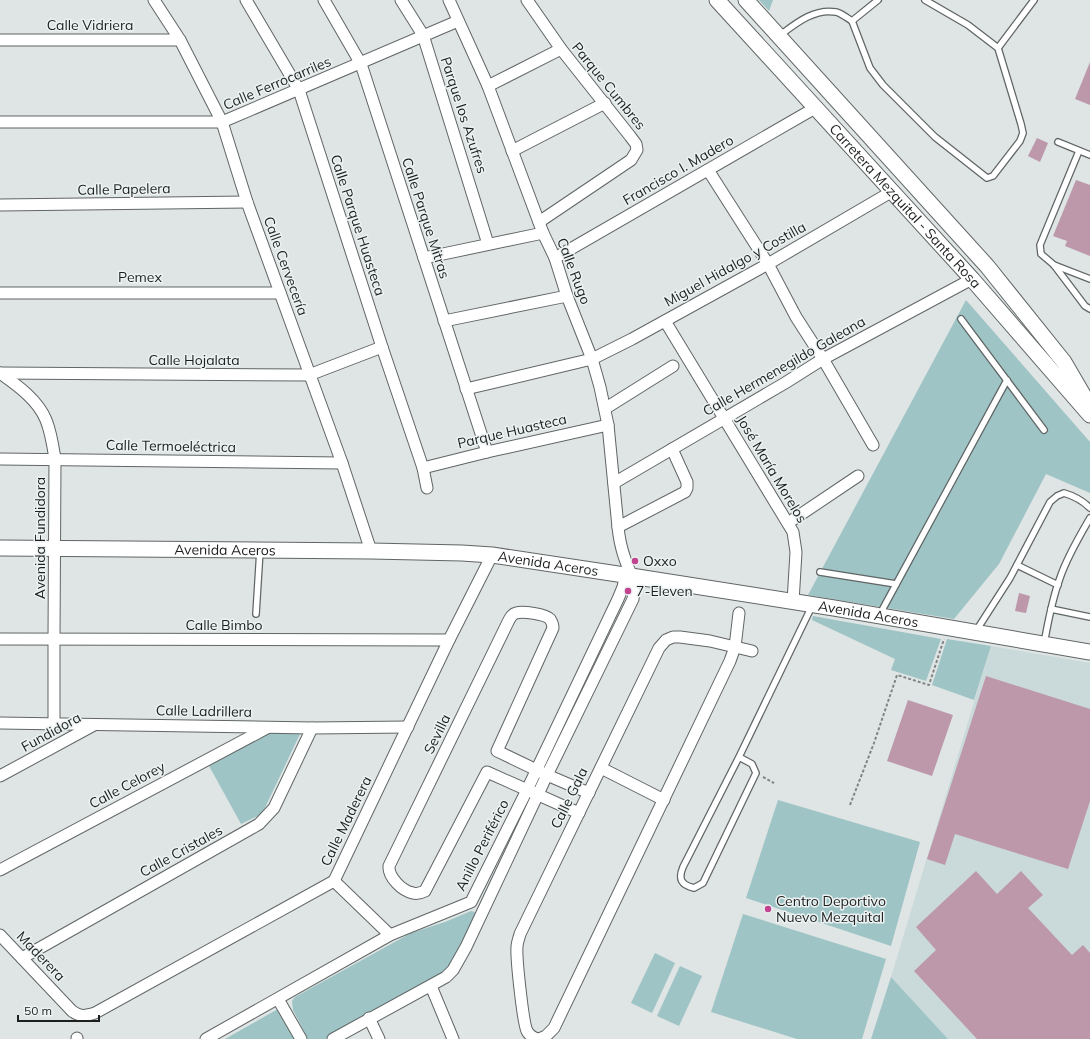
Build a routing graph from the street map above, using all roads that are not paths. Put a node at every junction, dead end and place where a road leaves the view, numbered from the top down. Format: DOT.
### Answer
graph roads {
  1 [pos="154,0"];
  2 [pos="246,0"];
  3 [pos="324,0"];
  4 [pos="401,0"];
  5 [pos="449,0"];
  6 [pos="527,0"];
  7 [pos="717,0"];
  8 [pos="746,0"];
  9 [pos="878,0"];
  10 [pos="926,0"];
  11 [pos="1034,0"];
  12 [pos="458,21"];
  13 [pos="852,21"];
  14 [pos="423,35"];
  15 [pos="778,36"];
  16 [pos="0,40"];
  17 [pos="180,40"];
  18 [pos="998,48"];
  19 [pos="560,49"];
  20 [pos="361,64"];
  21 [pos="488,86"];
  22 [pos="299,90"];
  23 [pos="605,103"];
  24 [pos="815,108"];
  25 [pos="0,122"];
  26 [pos="222,122"];
  27 [pos="1058,142"];
  28 [pos="512,151"];
  29 [pos="1079,151"];
  30 [pos="1090,155"];
  31 [pos="708,170"];
  32 [pos="891,192"];
  33 [pos="248,202"];
  34 [pos="0,205"];
  35 [pos="539,222"];
  36 [pos="543,233"];
  37 [pos="488,244"];
  38 [pos="424,258"];
  39 [pos="555,258"];
  40 [pos="768,264"];
  41 [pos="1054,265"];
  42 [pos="972,279"];
  43 [pos="1090,279"];
  44 [pos="0,293"];
  45 [pos="280,293"];
  46 [pos="567,296"];
  47 [pos="1090,309"];
  48 [pos="962,318"];
  49 [pos="444,321"];
  50 [pos="665,321"];
  51 [pos="382,347"];
  52 [pos="592,359"];
  53 [pos="823,359"];
  54 [pos="673,366"];
  55 [pos="0,373"];
  56 [pos="309,375"];
  57 [pos="1007,380"];
  58 [pos="466,389"];
  59 [pos="606,408"];
  60 [pos="1090,408"];
  61 [pos="1090,415"];
  62 [pos="724,418"];
  63 [pos="608,425"];
  64 [pos="1044,430"];
  65 [pos="874,446"];
  66 [pos="672,449"];
  67 [pos="487,452"];
  68 [pos="0,459"];
  69 [pos="55,459"];
  70 [pos="342,463"];
  71 [pos="423,468"];
  72 [pos="858,476"];
  73 [pos="614,483"];
  74 [pos="427,488"];
  75 [pos="1090,508"];
  76 [pos="1090,518"];
  77 [pos="788,524"];
  78 [pos="618,527"];
  79 [pos="0,548"];
  80 [pos="55,548"];
  81 [pos="260,550"];
  82 [pos="371,551"];
  83 [pos="492,555"];
  84 [pos="1017,565"];
  85 [pos="628,572"];
  86 [pos="820,572"];
  87 [pos="896,584"];
  88 [pos="1058,585"];
  89 [pos="793,602"];
  90 [pos="812,605"];
  91 [pos="1051,609"];
  92 [pos="739,613"];
  93 [pos="256,614"];
  94 [pos="879,616"];
  95 [pos="1090,617"];
  96 [pos="975,633"];
  97 [pos="599,637"];
  98 [pos="0,639"];
  99 [pos="54,639"];
  100 [pos="449,640"];
  101 [pos="611,642"];
  102 [pos="1044,644"];
  103 [pos="735,647"];
  104 [pos="752,651"];
  105 [pos="1090,652"];
  106 [pos="0,723"];
  107 [pos="54,724"];
  108 [pos="95,725"];
  109 [pos="269,727"];
  110 [pos="312,728"];
  111 [pos="408,728"];
  112 [pos="739,757"];
  113 [pos="601,768"];
  114 [pos="536,770"];
  115 [pos="547,775"];
  116 [pos="0,776"];
  117 [pos="527,790"];
  118 [pos="588,793"];
  119 [pos="538,795"];
  120 [pos="664,800"];
  121 [pos="579,813"];
  122 [pos="0,870"];
  123 [pos="334,881"];
  124 [pos="471,902"];
  125 [pos="483,910"];
  126 [pos="0,935"];
  127 [pos="390,936"];
  128 [pos="22,958"];
  129 [pos="431,986"];
  130 [pos="278,999"];
  131 [pos="77,1014"];
  132 [pos="369,1018"];
  133 [pos="206,1039"];
  134 [pos="301,1039"];
  135 [pos="333,1039"];
  136 [pos="379,1039"];
  137 [pos="452,1039"];
  138 [pos="538,1039"];
  1 -- 17 [label="street, Calle Cervecería"];
  2 -- 22 [label="street, Calle Parque Huasteca"];
  3 -- 20 [label="street, Calle Parque Mitras"];
  4 -- 14 [label="street, Parque los Azufres"];
  5 -- 12 [label="street, Calle Rugo"];
  6 -- 19 [label="street, Parque Cumbres"];
  7 -- 24 [label="street, Carretera Mezquital - Santa Rosa"];
  8 -- 15 [label="street, Carretera Mezquital - Santa Rosa"];
  9 -- 13 [label="lane"];
  10 -- 18 [label="lane"];
  11 -- 18 [label="lane"];
  12 -- 14 [label="street, Calle Ferrocarriles"];
  12 -- 21 [label="street, Calle Rugo"];
  13 -- 15 [label="lane"];
  13 -- 18 [label="lane"];
  14 -- 20 [label="street, Calle Ferrocarriles"];
  14 -- 37 [label="street, Parque los Azufres"];
  15 -- 60 [label="street, Carretera Mezquital - Santa Rosa"];
  16 -- 17 [label="street, Calle Vidriera"];
  17 -- 26 [label="street, Calle Cervecería"];
  19 -- 21 [label="street"];
  19 -- 23 [label="street, Parque Cumbres"];
  20 -- 22 [label="street, Calle Ferrocarriles"];
  20 -- 38 [label="street, Calle Parque Mitras"];
  21 -- 28 [label="street, Calle Rugo"];
  22 -- 26 [label="street, Calle Ferrocarriles"];
  22 -- 51 [label="street, Calle Parque Huasteca"];
  23 -- 28 [label="street"];
  23 -- 35 [label="street, Parque Cumbres"];
  24 -- 31 [label="street, Francisco I. Madero"];
  24 -- 32 [label="street, Carretera Mezquital - Santa Rosa"];
  25 -- 26 [label="street, Calle Ferrocarriles"];
  26 -- 33 [label="street, Calle Cervecería"];
  27 -- 29 [label="lane"];
  28 -- 35 [label="street, Calle Rugo"];
  29 -- 30 [label="lane"];
  29 -- 41 [label="lane"];
  31 -- 39 [label="street, Francisco I. Madero"];
  31 -- 40 [label="street"];
  32 -- 40 [label="street, Miguel Hidalgo y Costilla"];
  32 -- 42 [label="street, Carretera Mezquital - Santa Rosa"];
  33 -- 34 [label="street, Calle Papelera"];
  33 -- 45 [label="street, Calle Cervecería"];
  35 -- 36 [label="street, Calle Rugo"];
  36 -- 37 [label="street"];
  36 -- 39 [label="street, Calle Rugo"];
  37 -- 38 [label="street"];
  38 -- 49 [label="street, Calle Parque Mitras"];
  39 -- 46 [label="street, Calle Rugo"];
  40 -- 50 [label="street, Miguel Hidalgo y Costilla"];
  40 -- 53 [label="street"];
  41 -- 43 [label="lane"];
  41 -- 47 [label="lane"];
  42 -- 53 [label="street, Calle Hermenegildo Galeana"];
  42 -- 61 [label="street, Carretera Mezquital - Santa Rosa"];
  44 -- 45 [label="street, Pemex"];
  45 -- 56 [label="street, Calle Cervecería"];
  46 -- 49 [label="street"];
  46 -- 52 [label="street, Calle Rugo"];
  48 -- 57 [label="lane"];
  49 -- 58 [label="street, Calle Parque Mitras"];
  50 -- 52 [label="street, Miguel Hidalgo y Costilla"];
  50 -- 62 [label="street, José María Morelos"];
  51 -- 56 [label="street, Calle Hojalata"];
  51 -- 71 [label="street, Calle Parque Huasteca"];
  52 -- 58 [label="street, Miguel Hidalgo y Costilla"];
  52 -- 59 [label="street, Calle Rugo"];
  53 -- 62 [label="street, Calle Hermenegildo Galeana"];
  53 -- 65 [label="street"];
  54 -- 59 [label="street"];
  55 -- 56 [label="street, Calle Hojalata"];
  55 -- 69 [label="street, Avenida Fundidora"];
  56 -- 70 [label="street, Calle Cervecería"];
  57 -- 64 [label="lane"];
  57 -- 87 [label="lane"];
  58 -- 67 [label="street, Calle Parque Mitras"];
  59 -- 63 [label="street, Calle Rugo"];
  62 -- 66 [label="street, Calle Hermenegildo Galeana"];
  62 -- 77 [label="street, José María Morelos"];
  63 -- 67 [label="street, Parque Huasteca"];
  63 -- 73 [label="street, Calle Rugo"];
  66 -- 73 [label="street, Calle Hermenegildo Galeana"];
  66 -- 78 [label="street"];
  67 -- 71 [label="street, Parque Huasteca"];
  68 -- 69 [label="street, Calle Termoeléctrica"];
  69 -- 70 [label="street, Calle Termoeléctrica"];
  69 -- 80 [label="street, Avenida Fundidora"];
  70 -- 82 [label="street, Calle Cervecería"];
  71 -- 74 [label="street, Calle Parque Huasteca"];
  72 -- 77 [label="street"];
  73 -- 78 [label="street, Calle Rugo"];
  75 -- 84 [label="lane"];
  76 -- 88 [label="lane"];
  77 -- 89 [label="street, José María Morelos"];
  78 -- 85 [label="street, Calle Rugo"];
  79 -- 80 [label="street, Avenida Aceros"];
  80 -- 81 [label="street, Avenida Aceros"];
  80 -- 99 [label="street, Avenida Fundidora"];
  81 -- 82 [label="street, Avenida Aceros"];
  81 -- 93 [label="lane"];
  82 -- 83 [label="street, Avenida Aceros"];
  83 -- 85 [label="street, Avenida Aceros"];
  83 -- 100 [label="street, Calle Maderera"];
  84 -- 88 [label="lane"];
  84 -- 96 [label="lane"];
  85 -- 89 [label="street, Avenida Aceros"];
  85 -- 97 [label="street, Anillo Periférico"];
  85 -- 101 [label="street, Anillo Periférico"];
  86 -- 87 [label="lane"];
  87 -- 94 [label="lane"];
  88 -- 91 [label="lane"];
  89 -- 90 [label="street, Avenida Aceros"];
  90 -- 94 [label="street, Avenida Aceros"];
  90 -- 112 [label="lane"];
  91 -- 95 [label="lane"];
  91 -- 102 [label="lane"];
  92 -- 103 [label="street, Calle Gala"];
  94 -- 96 [label="street, Avenida Aceros"];
  96 -- 102 [label="street, Avenida Aceros"];
  97 -- 101 [label="street"];
  97 -- 114 [label="street, Anillo Periférico"];
  98 -- 99 [label="street, Calle Bimbo"];
  99 -- 100 [label="street, Calle Bimbo"];
  99 -- 107 [label="street, Avenida Fundidora"];
  100 -- 111 [label="street, Calle Maderera"];
  101 -- 115 [label="street, Anillo Periférico"];
  102 -- 105 [label="street, Avenida Aceros"];
  103 -- 104 [label="street, Calle Gala"];
  103 -- 113 [label="street, Calle Gala"];
  103 -- 120 [label="street, Calle Gala"];
  106 -- 107 [label="street, Calle Ladrillera"];
  107 -- 108 [label="street, Calle Ladrillera"];
  108 -- 109 [label="street, Calle Ladrillera"];
  108 -- 116 [label="street, Fundidora"];
  109 -- 110 [label="street, Calle Ladrillera"];
  109 -- 122 [label="street, Calle Celorey"];
  110 -- 111 [label="street, Calle Ladrillera"];
  110 -- 128 [label="street, Calle Cristales"];
  111 -- 123 [label="street, Calle Maderera"];
  112 -- 112 [label="lane"];
  113 -- 118 [label="street, Calle Gala"];
  113 -- 120 [label="street"];
  114 -- 115 [label="street"];
  114 -- 117 [label="street, Anillo Periférico"];
  114 -- 117 [label="street, Sevilla"];
  115 -- 118 [label="street"];
  115 -- 119 [label="street, Anillo Periférico"];
  117 -- 119 [label="street"];
  117 -- 124 [label="street, Anillo Periférico"];
  118 -- 121 [label="street, Calle Gala"];
  119 -- 121 [label="street"];
  119 -- 125 [label="street, Anillo Periférico"];
  120 -- 138 [label="street, Calle Gala"];
  121 -- 138 [label="street, Calle Gala"];
  123 -- 127 [label="street"];
  123 -- 131 [label="street, Calle Maderera"];
  124 -- 125 [label="street"];
  124 -- 127 [label="street, Anillo Periférico"];
  125 -- 129 [label="street, Anillo Periférico"];
  126 -- 128 [label="street, Maderera"];
  127 -- 130 [label="street, Anillo Periférico"];
  128 -- 131 [label="street, Maderera"];
  129 -- 132 [label="street, Anillo Periférico"];
  129 -- 137 [label="street"];
  130 -- 133 [label="street, Anillo Periférico"];
  130 -- 134 [label="street"];
  132 -- 135 [label="street, Anillo Periférico"];
  132 -- 136 [label="street"];
}
